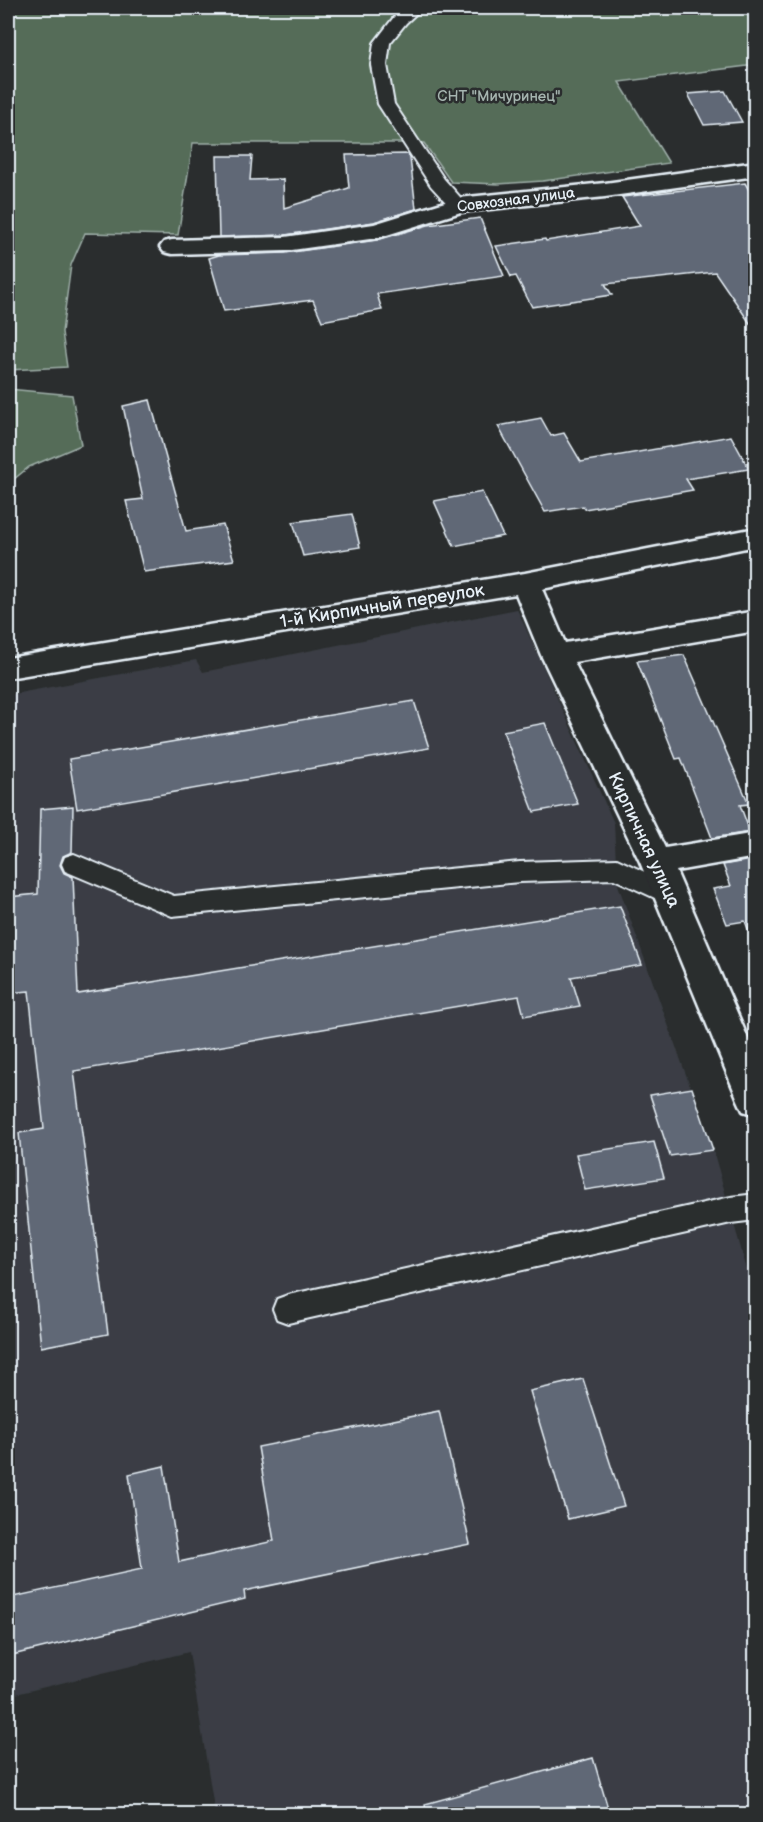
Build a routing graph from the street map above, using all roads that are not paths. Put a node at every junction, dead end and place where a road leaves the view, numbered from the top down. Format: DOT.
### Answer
graph roads {
  1 [pos="414,8"];
  2 [pos="756,169"];
  3 [pos="458,205"];
  4 [pos="172,247"];
  5 [pos="756,537"];
  6 [pos="525,583"];
  7 [pos="756,621"];
  8 [pos="556,656"];
  9 [pos="8,668"];
  10 [pos="756,844"];
  11 [pos="657,862"];
  12 [pos="74,864"];
  13 [pos="670,896"];
  14 [pos="756,1100"];
  15 [pos="756,1207"];
  16 [pos="288,1309"];
  1 -- 3 [label="lane"];
  2 -- 3 [label="street, Совхозная улица"];
  3 -- 4 [label="street, Совхозная улица"];
  5 -- 6 [label="street, 1-й Кирпичный переулок"];
  6 -- 8 [label="street, Кирпичная улица"];
  6 -- 9 [label="street, 1-й Кирпичный переулок"];
  7 -- 8 [label="street"];
  8 -- 11 [label="street, Кирпичная улица"];
  10 -- 11 [label="street"];
  11 -- 13 [label="street, Кирпичная улица"];
  12 -- 13 [label="lane"];
  13 -- 14 [label="street, Кирпичная улица"];
  15 -- 16 [label="lane"];
}
